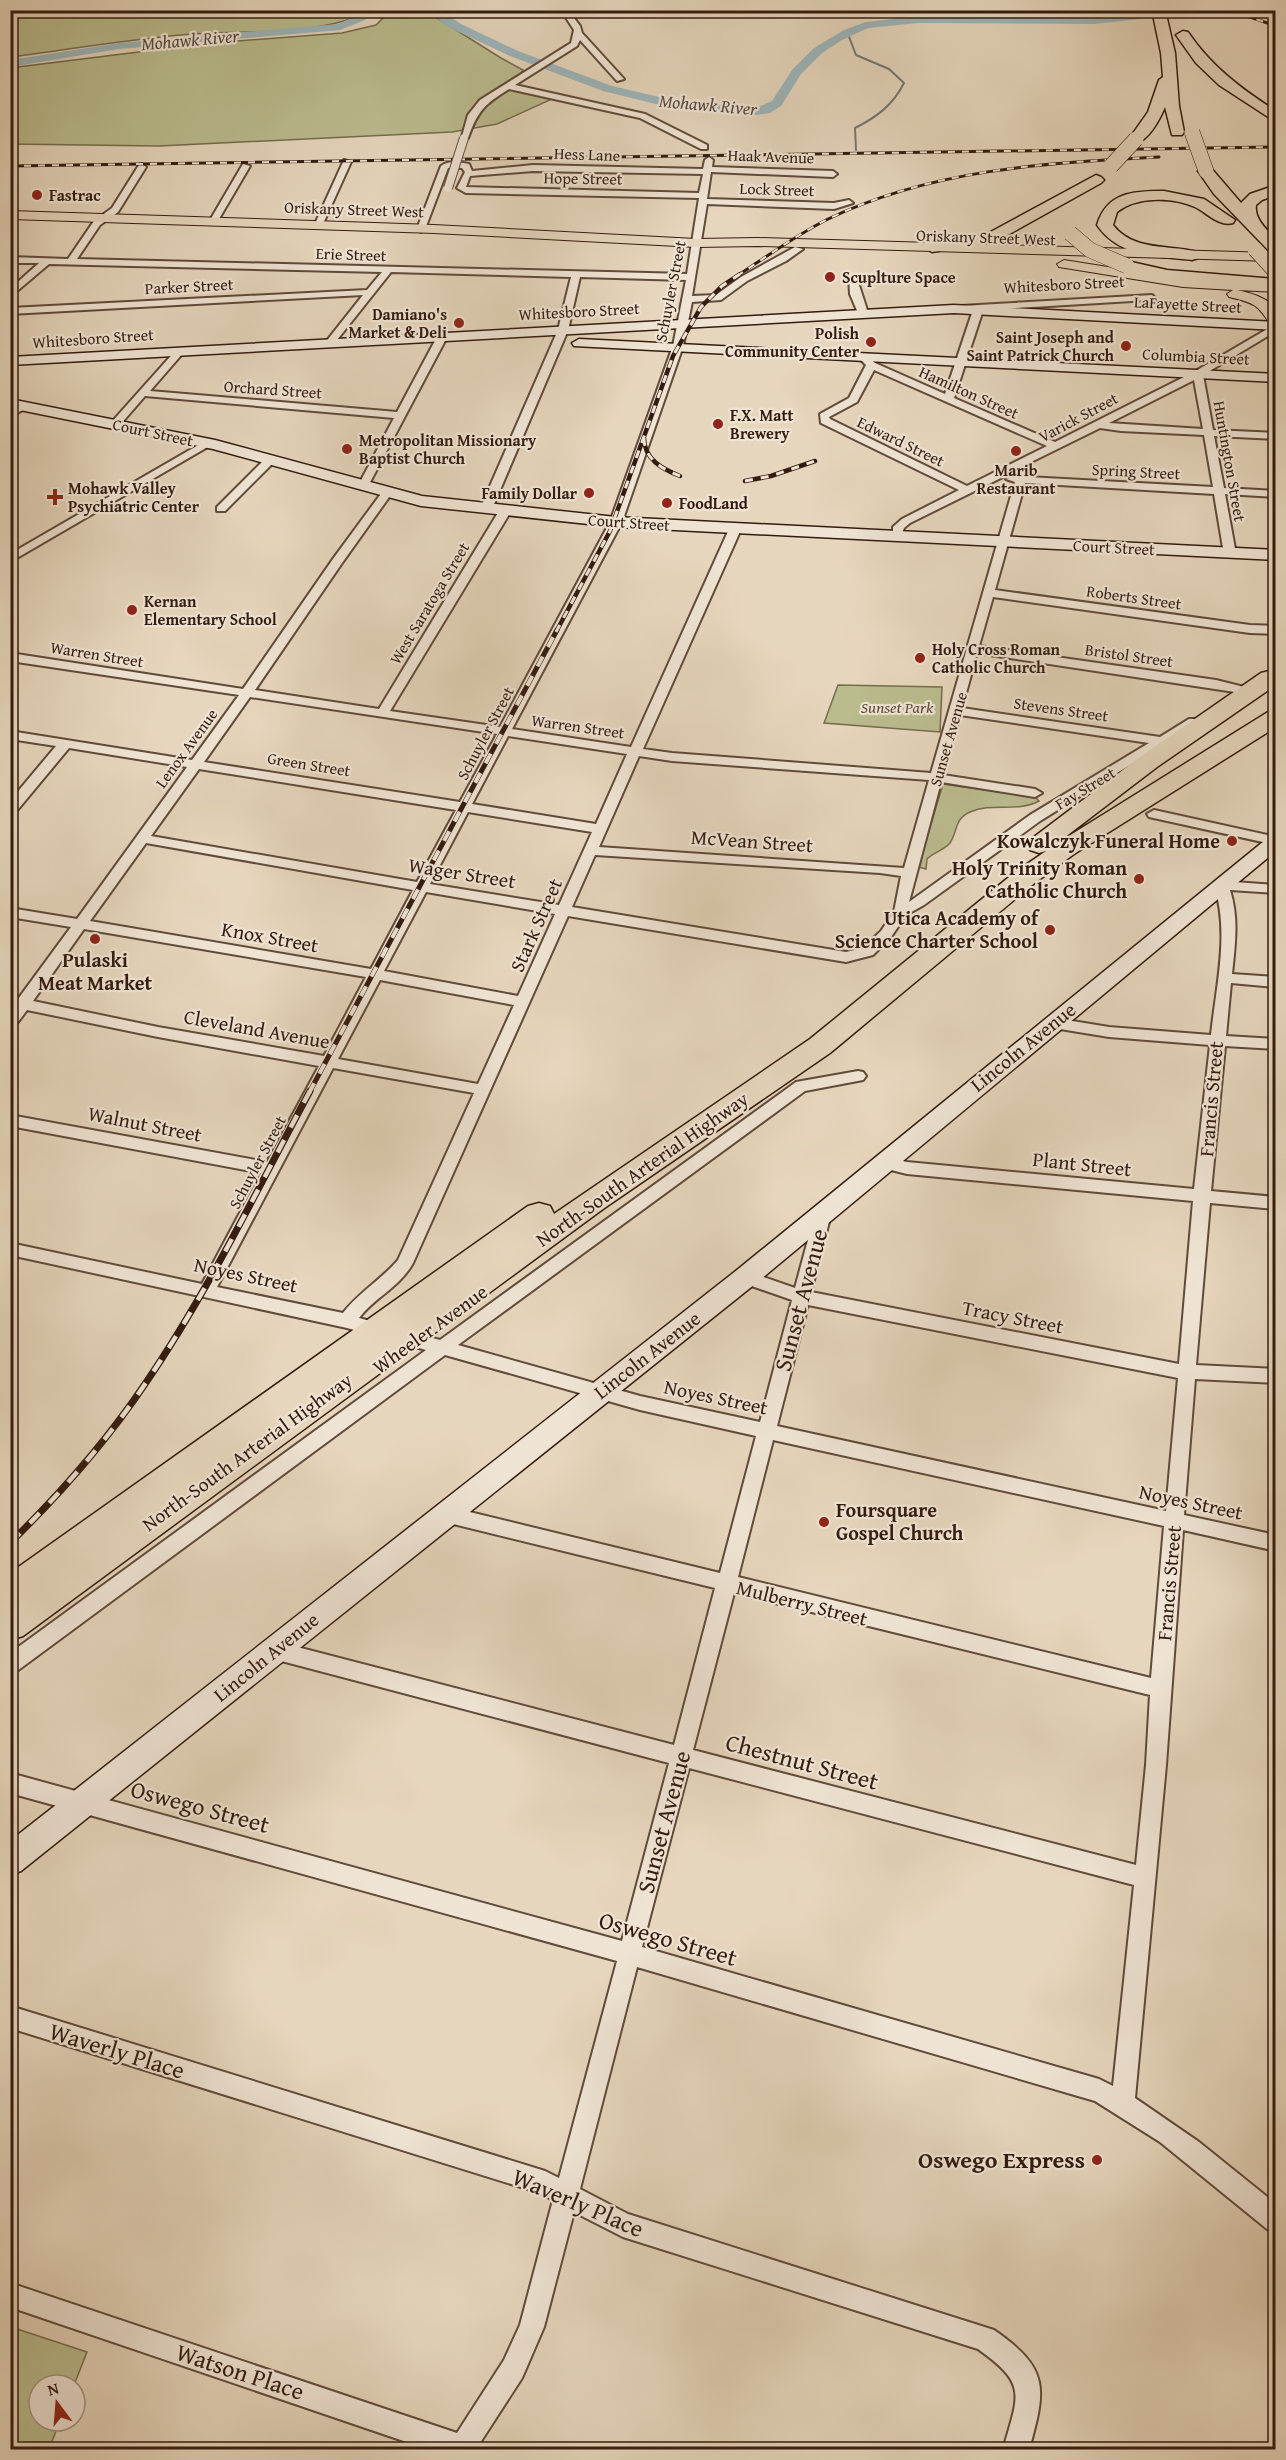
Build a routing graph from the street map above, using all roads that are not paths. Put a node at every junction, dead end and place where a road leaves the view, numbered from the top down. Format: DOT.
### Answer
graph roads {
  1 [pos="564,10"];
  2 [pos="1158,10"];
  3 [pos="579,35"];
  4 [pos="1168,53"];
  5 [pos="1187,67"];
  6 [pos="620,79"];
  7 [pos="508,86"];
  8 [pos="1191,115"];
  9 [pos="1275,117"];
  10 [pos="1185,132"];
  11 [pos="704,147"];
  12 [pos="347,162"];
  13 [pos="246,166"];
  14 [pos="142,167"];
  15 [pos="708,167"];
  16 [pos="1198,171"];
  17 [pos="467,174"];
  18 [pos="833,174"];
  19 [pos="1096,180"];
  20 [pos="1275,190"];
  21 [pos="444,198"];
  22 [pos="704,199"];
  23 [pos="849,203"];
  24 [pos="10,215"];
  25 [pos="103,219"];
  26 [pos="1227,220"];
  27 [pos="213,222"];
  28 [pos="1105,225"];
  29 [pos="318,226"];
  30 [pos="431,226"];
  31 [pos="1258,231"];
  32 [pos="696,243"];
  33 [pos="932,247"];
  34 [pos="798,249"];
  35 [pos="1275,251"];
  36 [pos="966,254"];
  37 [pos="1090,255"];
  38 [pos="1192,255"];
  39 [pos="10,260"];
  40 [pos="47,261"];
  41 [pos="70,262"];
  42 [pos="1127,266"];
  43 [pos="1275,266"];
  44 [pos="388,270"];
  45 [pos="1104,270"];
  46 [pos="1275,272"];
  47 [pos="576,276"];
  48 [pos="691,277"];
  49 [pos="1275,277"];
  50 [pos="852,279"];
  51 [pos="1275,286"];
  52 [pos="369,293"];
  53 [pos="10,294"];
  54 [pos="1149,297"];
  55 [pos="688,300"];
  56 [pos="954,309"];
  57 [pos="978,310"];
  58 [pos="10,311"];
  59 [pos="863,313"];
  60 [pos="683,324"];
  61 [pos="1275,325"];
  62 [pos="469,336"];
  63 [pos="561,336"];
  64 [pos="442,337"];
  65 [pos="330,344"];
  66 [pos="677,348"];
  67 [pos="180,351"];
  68 [pos="10,361"];
  69 [pos="867,361"];
  70 [pos="961,362"];
  71 [pos="1198,374"];
  72 [pos="1275,378"];
  73 [pos="143,393"];
  74 [pos="948,399"];
  75 [pos="18,405"];
  76 [pos="10,414"];
  77 [pos="401,415"];
  78 [pos="115,424"];
  79 [pos="1097,424"];
  80 [pos="1209,432"];
  81 [pos="1275,436"];
  82 [pos="207,443"];
  83 [pos="1055,446"];
  84 [pos="270,460"];
  85 [pos="1026,461"];
  86 [pos="996,477"];
  87 [pos="1022,480"];
  88 [pos="363,486"];
  89 [pos="969,491"];
  90 [pos="1218,491"];
  91 [pos="387,493"];
  92 [pos="1275,494"];
  93 [pos="221,509"];
  94 [pos="486,509"];
  95 [pos="505,511"];
  96 [pos="616,522"];
  97 [pos="736,527"];
  98 [pos="897,534"];
  99 [pos="1004,541"];
  100 [pos="1230,554"];
  101 [pos="1270,557"];
  102 [pos="10,559"];
  103 [pos="989,593"];
  104 [pos="1275,630"];
  105 [pos="973,649"];
  106 [pos="10,657"];
  107 [pos="1273,681"];
  108 [pos="246,693"];
  109 [pos="1257,706"];
  110 [pos="956,711"];
  111 [pos="382,714"];
  112 [pos="504,732"];
  113 [pos="10,735"];
  114 [pos="1162,741"];
  115 [pos="66,743"];
  116 [pos="635,751"];
  117 [pos="195,763"];
  118 [pos="937,778"];
  119 [pos="1035,794"];
  120 [pos="465,806"];
  121 [pos="10,810"];
  122 [pos="1154,814"];
  123 [pos="602,828"];
  124 [pos="141,838"];
  125 [pos="1275,841"];
  126 [pos="592,852"];
  127 [pos="1016,863"];
  128 [pos="910,873"];
  129 [pos="1221,885"];
  130 [pos="422,886"];
  131 [pos="1275,889"];
  132 [pos="564,910"];
  133 [pos="10,912"];
  134 [pos="901,912"];
  135 [pos="82,923"];
  136 [pos="375,974"];
  137 [pos="1224,978"];
  138 [pos="1275,982"];
  139 [pos="523,1002"];
  140 [pos="23,1004"];
  141 [pos="10,1022"];
  142 [pos="1054,1023"];
  143 [pos="1217,1039"];
  144 [pos="1275,1044"];
  145 [pos="328,1063"];
  146 [pos="858,1076"];
  147 [pos="484,1090"];
  148 [pos="10,1120"];
  149 [pos="885,1163"];
  150 [pos="271,1169"];
  151 [pos="1202,1197"];
  152 [pos="1275,1203"];
  153 [pos="823,1214"];
  154 [pos="10,1249"];
  155 [pos="746,1277"];
  156 [pos="207,1290"];
  157 [pos="802,1297"];
  158 [pos="377,1329"];
  159 [pos="444,1347"];
  160 [pos="1188,1371"];
  161 [pos="1275,1376"];
  162 [pos="600,1392"];
  163 [pos="767,1431"];
  164 [pos="445,1514"];
  165 [pos="1175,1522"];
  166 [pos="1275,1543"];
  167 [pos="727,1584"];
  168 [pos="10,1593"];
  169 [pos="10,1625"];
  170 [pos="274,1650"];
  171 [pos="10,1665"];
  172 [pos="1160,1689"];
  173 [pos="681,1756"];
  174 [pos="10,1783"];
  175 [pos="82,1803"];
  176 [pos="10,1860"];
  177 [pos="1143,1877"];
  178 [pos="629,1954"];
  179 [pos="10,2017"];
  180 [pos="1123,2102"];
  181 [pos="567,2196"];
  182 [pos="1275,2220"];
  183 [pos="10,2295"];
  184 [pos="464,2449"];
  185 [pos="1016,2450"];
  1 -- 3 [label="street"];
  2 -- 4 [label="highway"];
  3 -- 6 [label="street"];
  3 -- 7 [label="street"];
  4 -- 10 [label="highway"];
  4 -- 19 [label="highway, bridge"];
  5 -- 9 [label="highway"];
  7 -- 11 [label="street"];
  7 -- 21 [label="street, bridge"];
  8 -- 10 [label="highway"];
  10 -- 16 [label="highway"];
  12 -- 29 [label="street"];
  13 -- 27 [label="street"];
  14 -- 25 [label="street"];
  15 -- 17 [label="street, Hess Lane"];
  15 -- 18 [label="street, Haak Avenue"];
  15 -- 22 [label="street, Schuyler Street"];
  16 -- 26 [label="highway"];
  16 -- 31 [label="highway"];
  17 -- 22 [label="street, Hope Street"];
  17 -- 30 [label="street"];
  19 -- 33 [label="highway"];
  19 -- 42 [label="highway, bridge"];
  20 -- 31 [label="highway"];
  22 -- 23 [label="street, Lock Street"];
  22 -- 32 [label="street, Schuyler Street"];
  24 -- 25 [label="main road, Oriskany Street West"];
  25 -- 27 [label="main road, Oriskany Street West"];
  25 -- 41 [label="street"];
  26 -- 28 [label="highway"];
  26 -- 46 [label="highway, bridge"];
  27 -- 29 [label="main road, Oriskany Street West"];
  28 -- 37 [label="highway"];
  28 -- 38 [label="highway"];
  29 -- 30 [label="main road, Oriskany Street West"];
  30 -- 32 [label="main road, Oriskany Street West"];
  31 -- 35 [label="highway"];
  32 -- 33 [label="main road, Oriskany Street West"];
  32 -- 34 [label="main road, Oriskany Street West"];
  32 -- 48 [label="street, Schuyler Street"];
  33 -- 37 [label="main road, Oriskany Street West"];
  34 -- 36 [label="main road, Oriskany Street West"];
  34 -- 55 [label="street"];
  35 -- 38 [label="main road, Oriskany Street West"];
  36 -- 37 [label="main road, Oriskany Street West"];
  36 -- 45 [label="main road"];
  37 -- 38 [label="main road, Oriskany Street West"];
  37 -- 43 [label="main road, Oriskany Street West"];
  39 -- 40 [label="street, Erie Street"];
  40 -- 41 [label="street, Erie Street"];
  40 -- 53 [label="street"];
  41 -- 44 [label="street, Erie Street"];
  42 -- 49 [label="highway"];
  42 -- 51 [label="highway"];
  44 -- 47 [label="street, Erie Street"];
  44 -- 52 [label="street"];
  45 -- 51 [label="main road"];
  45 -- 61 [label="main road"];
  47 -- 48 [label="street, Erie Street"];
  47 -- 63 [label="street"];
  48 -- 55 [label="street, Schuyler Street"];
  50 -- 59 [label="street"];
  52 -- 58 [label="street, Parker Street"];
  52 -- 65 [label="street"];
  54 -- 56 [label="street, Whitesboro Street"];
  55 -- 60 [label="street, Schuyler Street"];
  56 -- 57 [label="street, LaFayette Street"];
  56 -- 59 [label="street, Whitesboro Street"];
  57 -- 61 [label="street, LaFayette Street"];
  57 -- 70 [label="street"];
  59 -- 60 [label="street, Whitesboro Street"];
  60 -- 63 [label="street, Whitesboro Street"];
  60 -- 66 [label="street, Schuyler Street"];
  61 -- 71 [label="street, Varick Street"];
  62 -- 63 [label="street, Columbia Street"];
  62 -- 64 [label="street, Whitesboro Street"];
  63 -- 66 [label="street, Columbia Street"];
  63 -- 94 [label="street"];
  64 -- 65 [label="street, Whitesboro Street"];
  64 -- 77 [label="street"];
  65 -- 67 [label="street, Whitesboro Street"];
  66 -- 69 [label="street, Columbia Street"];
  66 -- 96 [label="street, Schuyler Street"];
  67 -- 68 [label="street, Whitesboro Street"];
  67 -- 73 [label="street"];
  69 -- 70 [label="street, Columbia Street"];
  69 -- 74 [label="street, Hamilton Street"];
  69 -- 89 [label="street, Edward Street"];
  70 -- 71 [label="street, Columbia Street"];
  70 -- 74 [label="street"];
  71 -- 72 [label="street, Columbia Street"];
  71 -- 79 [label="street, Varick Street"];
  71 -- 80 [label="street, Huntington Street"];
  73 -- 77 [label="street, Orchard Street"];
  73 -- 78 [label="street"];
  74 -- 83 [label="street, Hamilton Street"];
  75 -- 76 [label="street"];
  75 -- 78 [label="street, Court Street"];
  77 -- 88 [label="street"];
  78 -- 82 [label="street, Court Street"];
  79 -- 80 [label="street"];
  79 -- 83 [label="street, Varick Street"];
  80 -- 81 [label="street"];
  80 -- 90 [label="street, Huntington Street"];
  82 -- 84 [label="street, Court Street"];
  82 -- 102 [label="street"];
  83 -- 85 [label="street, Varick Street"];
  84 -- 88 [label="street, Court Street"];
  84 -- 93 [label="street"];
  85 -- 86 [label="street, Varick Street"];
  85 -- 87 [label="street, Sunset Avenue"];
  86 -- 87 [label="street, Spring Street"];
  86 -- 89 [label="street, Varick Street"];
  87 -- 90 [label="street, Spring Street"];
  87 -- 99 [label="street, Sunset Avenue"];
  88 -- 91 [label="street, Court Street"];
  89 -- 98 [label="street, Varick Street"];
  90 -- 92 [label="street, Spring Street"];
  90 -- 100 [label="street, Huntington Street"];
  91 -- 94 [label="street, Court Street"];
  91 -- 108 [label="street, Lenox Avenue"];
  94 -- 95 [label="street, Court Street"];
  95 -- 96 [label="street, Court Street"];
  95 -- 111 [label="street, West Saratoga Street"];
  96 -- 97 [label="street, Court Street"];
  96 -- 112 [label="street, Schuyler Street"];
  97 -- 98 [label="street, Court Street"];
  97 -- 116 [label="street, Stark Street"];
  98 -- 99 [label="street, Court Street"];
  99 -- 100 [label="street, Court Street"];
  99 -- 103 [label="street, Sunset Avenue"];
  100 -- 101 [label="street, Court Street"];
  103 -- 104 [label="street, Roberts Street"];
  103 -- 105 [label="street, Sunset Avenue"];
  105 -- 109 [label="street, Bristol Street"];
  105 -- 110 [label="street, Sunset Avenue"];
  106 -- 108 [label="street, Warren Street"];
  107 -- 109 [label="highway, North-South Arterial Highway"];
  107 -- 127 [label="highway"];
  108 -- 111 [label="street, Warren Street"];
  108 -- 117 [label="street, Lenox Avenue"];
  109 -- 114 [label="street, Fay Street"];
  109 -- 127 [label="highway, North-South Arterial Highway"];
  109 -- 158 [label="highway, North-South Arterial Highway"];
  110 -- 114 [label="street, Stevens Street"];
  110 -- 118 [label="street, Sunset Avenue"];
  111 -- 112 [label="street, Warren Street"];
  112 -- 116 [label="street, Warren Street"];
  112 -- 120 [label="street, Schuyler Street"];
  113 -- 115 [label="street, Green Street"];
  114 -- 134 [label="street, Fay Street"];
  115 -- 117 [label="street, Green Street"];
  115 -- 121 [label="street"];
  116 -- 118 [label="street, Warren Street"];
  116 -- 123 [label="street, Stark Street"];
  117 -- 120 [label="street, Green Street"];
  117 -- 124 [label="street, Lenox Avenue"];
  118 -- 119 [label="street, Warren Street"];
  118 -- 128 [label="street, Sunset Avenue"];
  120 -- 123 [label="street, Green Street"];
  120 -- 130 [label="street, Schuyler Street"];
  122 -- 125 [label="street"];
  123 -- 126 [label="street, Stark Street"];
  124 -- 130 [label="street, Wager Street"];
  124 -- 135 [label="street, Lenox Avenue"];
  125 -- 129 [label="street, Lincoln Avenue"];
  126 -- 128 [label="street, McVean Street"];
  126 -- 132 [label="street, Stark Street"];
  127 -- 158 [label="highway, North-South Arterial Highway"];
  128 -- 134 [label="street, Sunset Avenue"];
  129 -- 131 [label="street"];
  129 -- 137 [label="street, Francis Street"];
  129 -- 142 [label="street, Lincoln Avenue"];
  130 -- 132 [label="street, Wager Street"];
  130 -- 136 [label="street, Schuyler Street"];
  132 -- 134 [label="street, Wager Street"];
  132 -- 139 [label="street, Stark Street"];
  133 -- 135 [label="street, Knox Street"];
  135 -- 136 [label="street, Knox Street"];
  135 -- 140 [label="street, Lenox Avenue"];
  136 -- 139 [label="street, Knox Street"];
  136 -- 145 [label="street, Schuyler Street"];
  137 -- 138 [label="street"];
  137 -- 143 [label="street, Francis Street"];
  139 -- 147 [label="street, Stark Street"];
  140 -- 141 [label="street, Lenox Avenue"];
  140 -- 145 [label="street, Cleveland Avenue"];
  142 -- 143 [label="street"];
  142 -- 149 [label="street, Lincoln Avenue"];
  143 -- 144 [label="street"];
  143 -- 151 [label="street, Francis Street"];
  145 -- 147 [label="street, Cleveland Avenue"];
  145 -- 150 [label="street, Schuyler Street"];
  146 -- 159 [label="street, Wheeler Avenue"];
  147 -- 158 [label="street, Stark Street"];
  148 -- 150 [label="street, Walnut Street"];
  149 -- 151 [label="street, Plant Street"];
  149 -- 153 [label="street, Lincoln Avenue"];
  150 -- 156 [label="street, Schuyler Street"];
  151 -- 152 [label="street, Plant Street"];
  151 -- 160 [label="street, Francis Street"];
  153 -- 155 [label="street, Lincoln Avenue"];
  153 -- 157 [label="street, Sunset Avenue"];
  154 -- 156 [label="street, Noyes Street"];
  155 -- 157 [label="street, Tracy Street"];
  155 -- 162 [label="street, Lincoln Avenue"];
  156 -- 158 [label="street, Noyes Street"];
  157 -- 160 [label="street, Tracy Street"];
  157 -- 163 [label="street, Sunset Avenue"];
  158 -- 159 [label="street, Noyes Street"];
  158 -- 168 [label="highway, North-South Arterial Highway"];
  158 -- 169 [label="highway, North-South Arterial Highway"];
  159 -- 162 [label="street, Noyes Street"];
  159 -- 171 [label="street, Wheeler Avenue"];
  160 -- 161 [label="street, Tracy Street"];
  160 -- 165 [label="street, Francis Street"];
  162 -- 163 [label="street, Noyes Street"];
  162 -- 164 [label="street, Lincoln Avenue"];
  163 -- 165 [label="street, Noyes Street"];
  163 -- 167 [label="street, Sunset Avenue"];
  164 -- 167 [label="street, Mulberry Street"];
  164 -- 170 [label="street, Lincoln Avenue"];
  165 -- 166 [label="street, Noyes Street"];
  165 -- 172 [label="street, Francis Street"];
  167 -- 172 [label="street, Mulberry Street"];
  167 -- 173 [label="street, Sunset Avenue"];
  170 -- 173 [label="street, Chestnut Street"];
  170 -- 175 [label="street, Lincoln Avenue"];
  172 -- 177 [label="street, Francis Street"];
  173 -- 177 [label="street, Chestnut Street"];
  173 -- 178 [label="street, Sunset Avenue"];
  174 -- 175 [label="street, Oswego Street"];
  175 -- 176 [label="street, Lincoln Avenue"];
  175 -- 178 [label="street, Oswego Street"];
  177 -- 180 [label="street, Francis Street"];
  178 -- 180 [label="street, Oswego Street"];
  178 -- 181 [label="street, Sunset Avenue"];
  179 -- 181 [label="street, Waverly Place"];
  180 -- 182 [label="street, Oswego Street"];
  181 -- 184 [label="street, Sunset Avenue"];
  181 -- 185 [label="street, Waverly Place"];
  183 -- 184 [label="street, Watson Place"];
}
